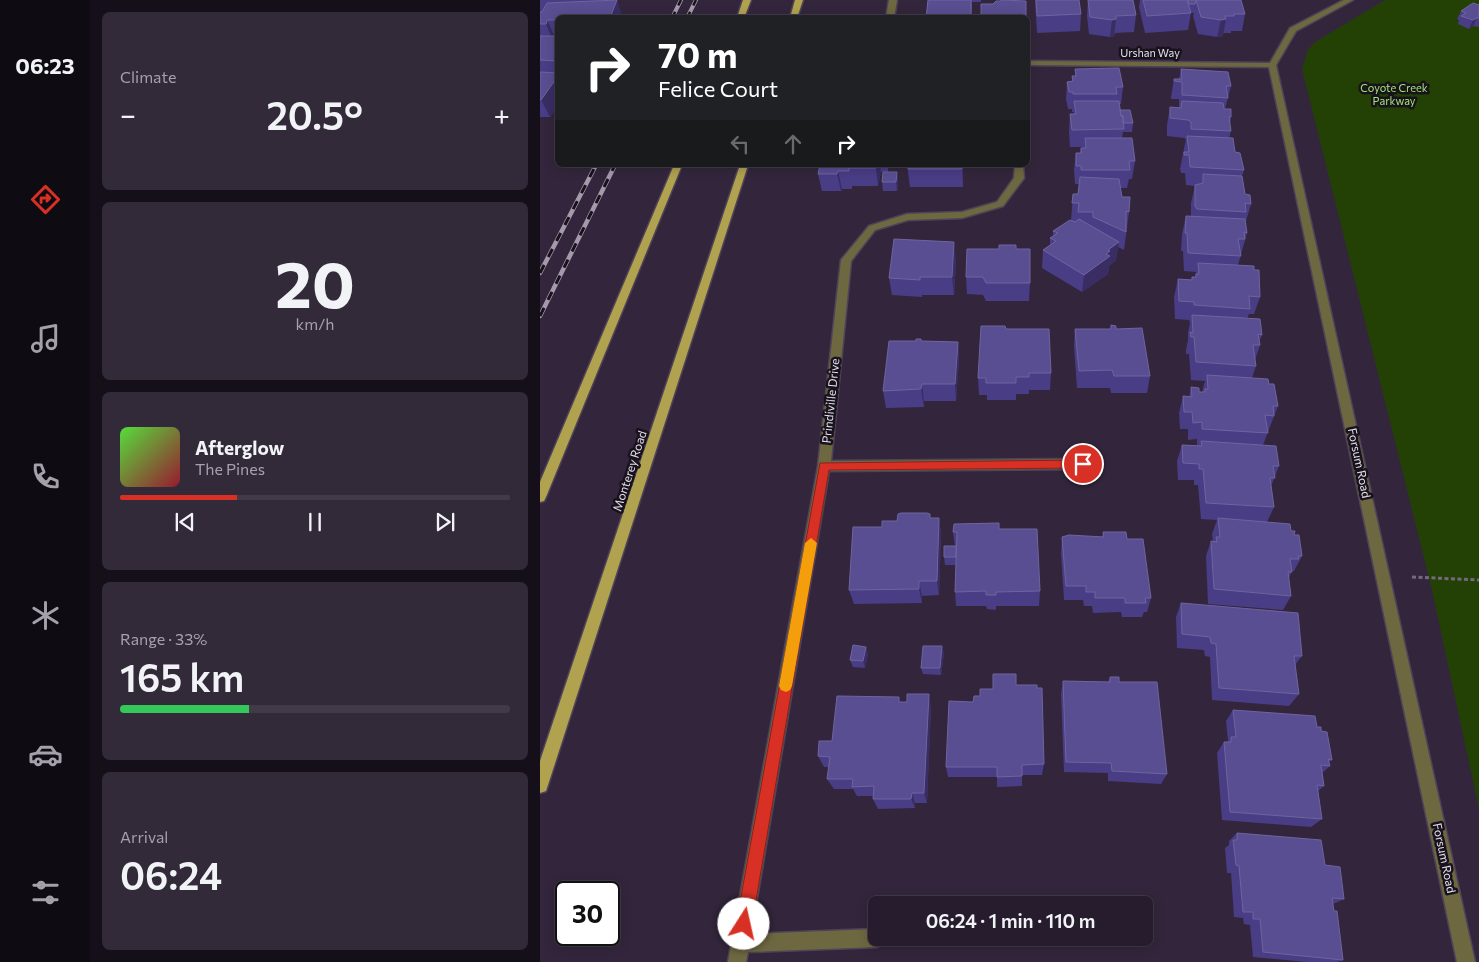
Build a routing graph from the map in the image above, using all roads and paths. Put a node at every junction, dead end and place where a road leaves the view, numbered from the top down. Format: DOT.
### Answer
graph roads {
  1 [pos="747,0"];
  2 [pos="799,0"];
  3 [pos="893,0"];
  4 [pos="1349,0"];
  5 [pos="741,15"];
  6 [pos="794,15"];
  7 [pos="890,15"];
  8 [pos="1030,64"];
  9 [pos="1272,64"];
  10 [pos="677,167"];
  11 [pos="743,167"];
  12 [pos="1019,167"];
  13 [pos="1083,464"];
  14 [pos="824,466"];
  15 [pos="540,497"];
  16 [pos="1383,577"];
  17 [pos="1479,580"];
  18 [pos="540,785"];
  19 [pos="868,938"];
  20 [pos="740,943"];
  21 [pos="737,962"];
  22 [pos="1466,962"];
  1 -- 5 [label="main road"];
  2 -- 6 [label="main road"];
  3 -- 7 [label="street"];
  4 -- 9 [label="street"];
  8 -- 9 [label="street, Urshan Way"];
  9 -- 16 [label="street, Forsum Road"];
  10 -- 15 [label="main road"];
  11 -- 18 [label="main road, Monterey Road"];
  12 -- 14 [label="street, Prindiville Drive"];
  13 -- 14 [label="street"];
  14 -- 20 [label="street, Prindiville Drive"];
  16 -- 17 [label="path"];
  16 -- 22 [label="street, Forsum Road"];
  19 -- 20 [label="street"];
  20 -- 21 [label="street, Prindiville Drive"];
}
